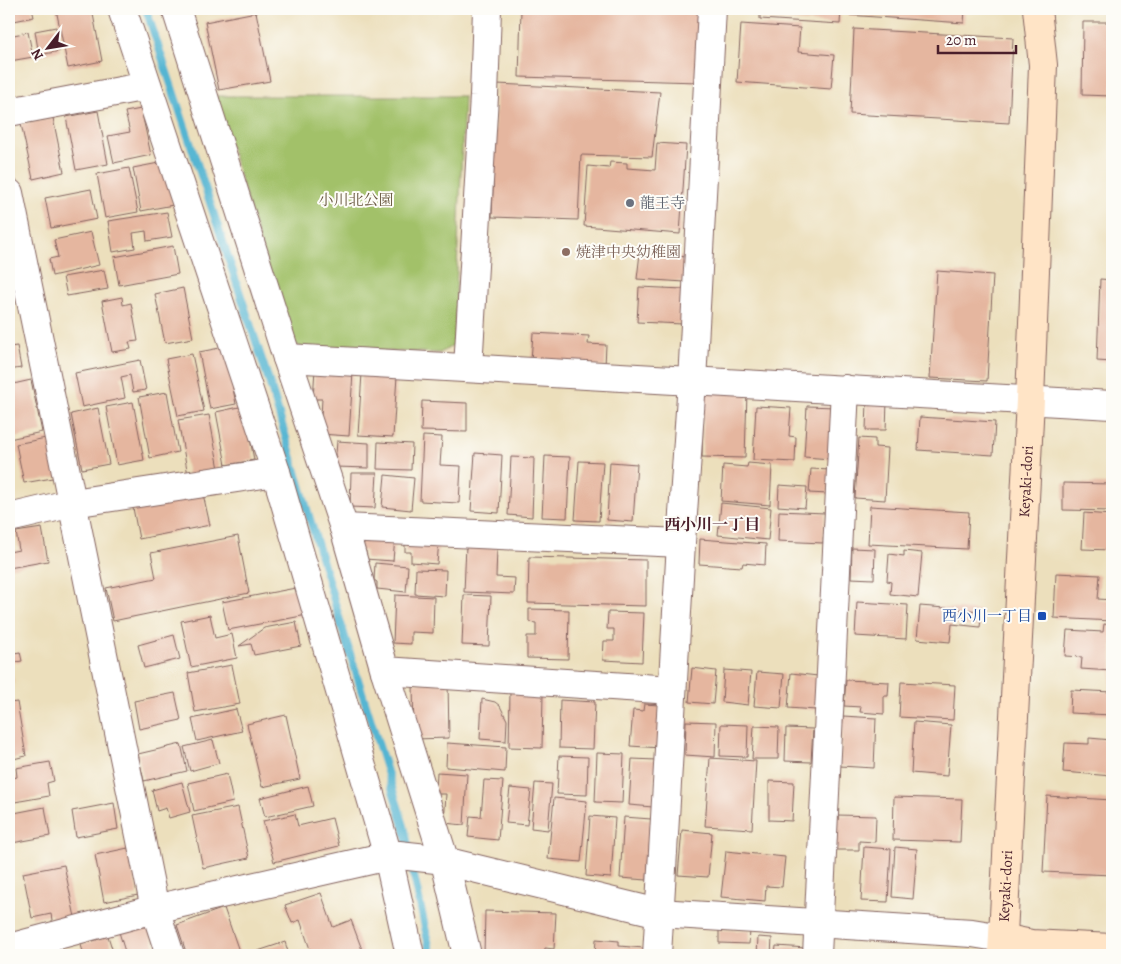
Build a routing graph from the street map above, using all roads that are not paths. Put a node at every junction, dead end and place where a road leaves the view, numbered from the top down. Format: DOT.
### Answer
graph roads {
  1 [pos="122,9"];
  2 [pos="176,9"];
  3 [pos="487,9"];
  4 [pos="712,9"];
  5 [pos="1037,9"];
  6 [pos="147,86"];
  7 [pos="9,112"];
  8 [pos="9,193"];
  9 [pos="287,358"];
  10 [pos="468,368"];
  11 [pos="692,381"];
  12 [pos="845,390"];
  13 [pos="1030,400"];
  14 [pos="1112,405"];
  15 [pos="276,472"];
  16 [pos="73,504"];
  17 [pos="9,518"];
  18 [pos="344,528"];
  19 [pos="681,544"];
  20 [pos="385,671"];
  21 [pos="672,690"];
  22 [pos="394,856"];
  23 [pos="441,861"];
  24 [pos="155,909"];
  25 [pos="659,913"];
  26 [pos="818,922"];
  27 [pos="1002,947"];
  28 [pos="9,948"];
  29 [pos="1112,948"];
  30 [pos="170,955"];
  31 [pos="410,955"];
  32 [pos="467,955"];
  33 [pos="657,955"];
  34 [pos="817,955"];
  1 -- 6 [label="street"];
  2 -- 9 [label="street"];
  3 -- 10 [label="street"];
  4 -- 11 [label="street"];
  5 -- 13 [label="street, Keyaki-dori"];
  6 -- 7 [label="street"];
  6 -- 15 [label="street"];
  8 -- 16 [label="street"];
  9 -- 10 [label="street"];
  9 -- 18 [label="street"];
  10 -- 11 [label="street"];
  11 -- 12 [label="street"];
  11 -- 19 [label="street"];
  12 -- 13 [label="street"];
  12 -- 26 [label="street"];
  13 -- 14 [label="street"];
  13 -- 27 [label="street, Keyaki-dori"];
  15 -- 16 [label="street"];
  15 -- 22 [label="street"];
  16 -- 17 [label="street"];
  16 -- 24 [label="street"];
  18 -- 19 [label="street"];
  18 -- 20 [label="street"];
  19 -- 21 [label="street"];
  20 -- 21 [label="street"];
  20 -- 23 [label="street"];
  21 -- 25 [label="street"];
  22 -- 23 [label="street"];
  22 -- 24 [label="street"];
  22 -- 31 [label="street"];
  23 -- 25 [label="street"];
  23 -- 32 [label="street"];
  24 -- 28 [label="street"];
  24 -- 30 [label="street"];
  25 -- 26 [label="street"];
  25 -- 33 [label="street"];
  26 -- 27 [label="street"];
  26 -- 34 [label="street"];
  27 -- 29 [label="street"];
}
